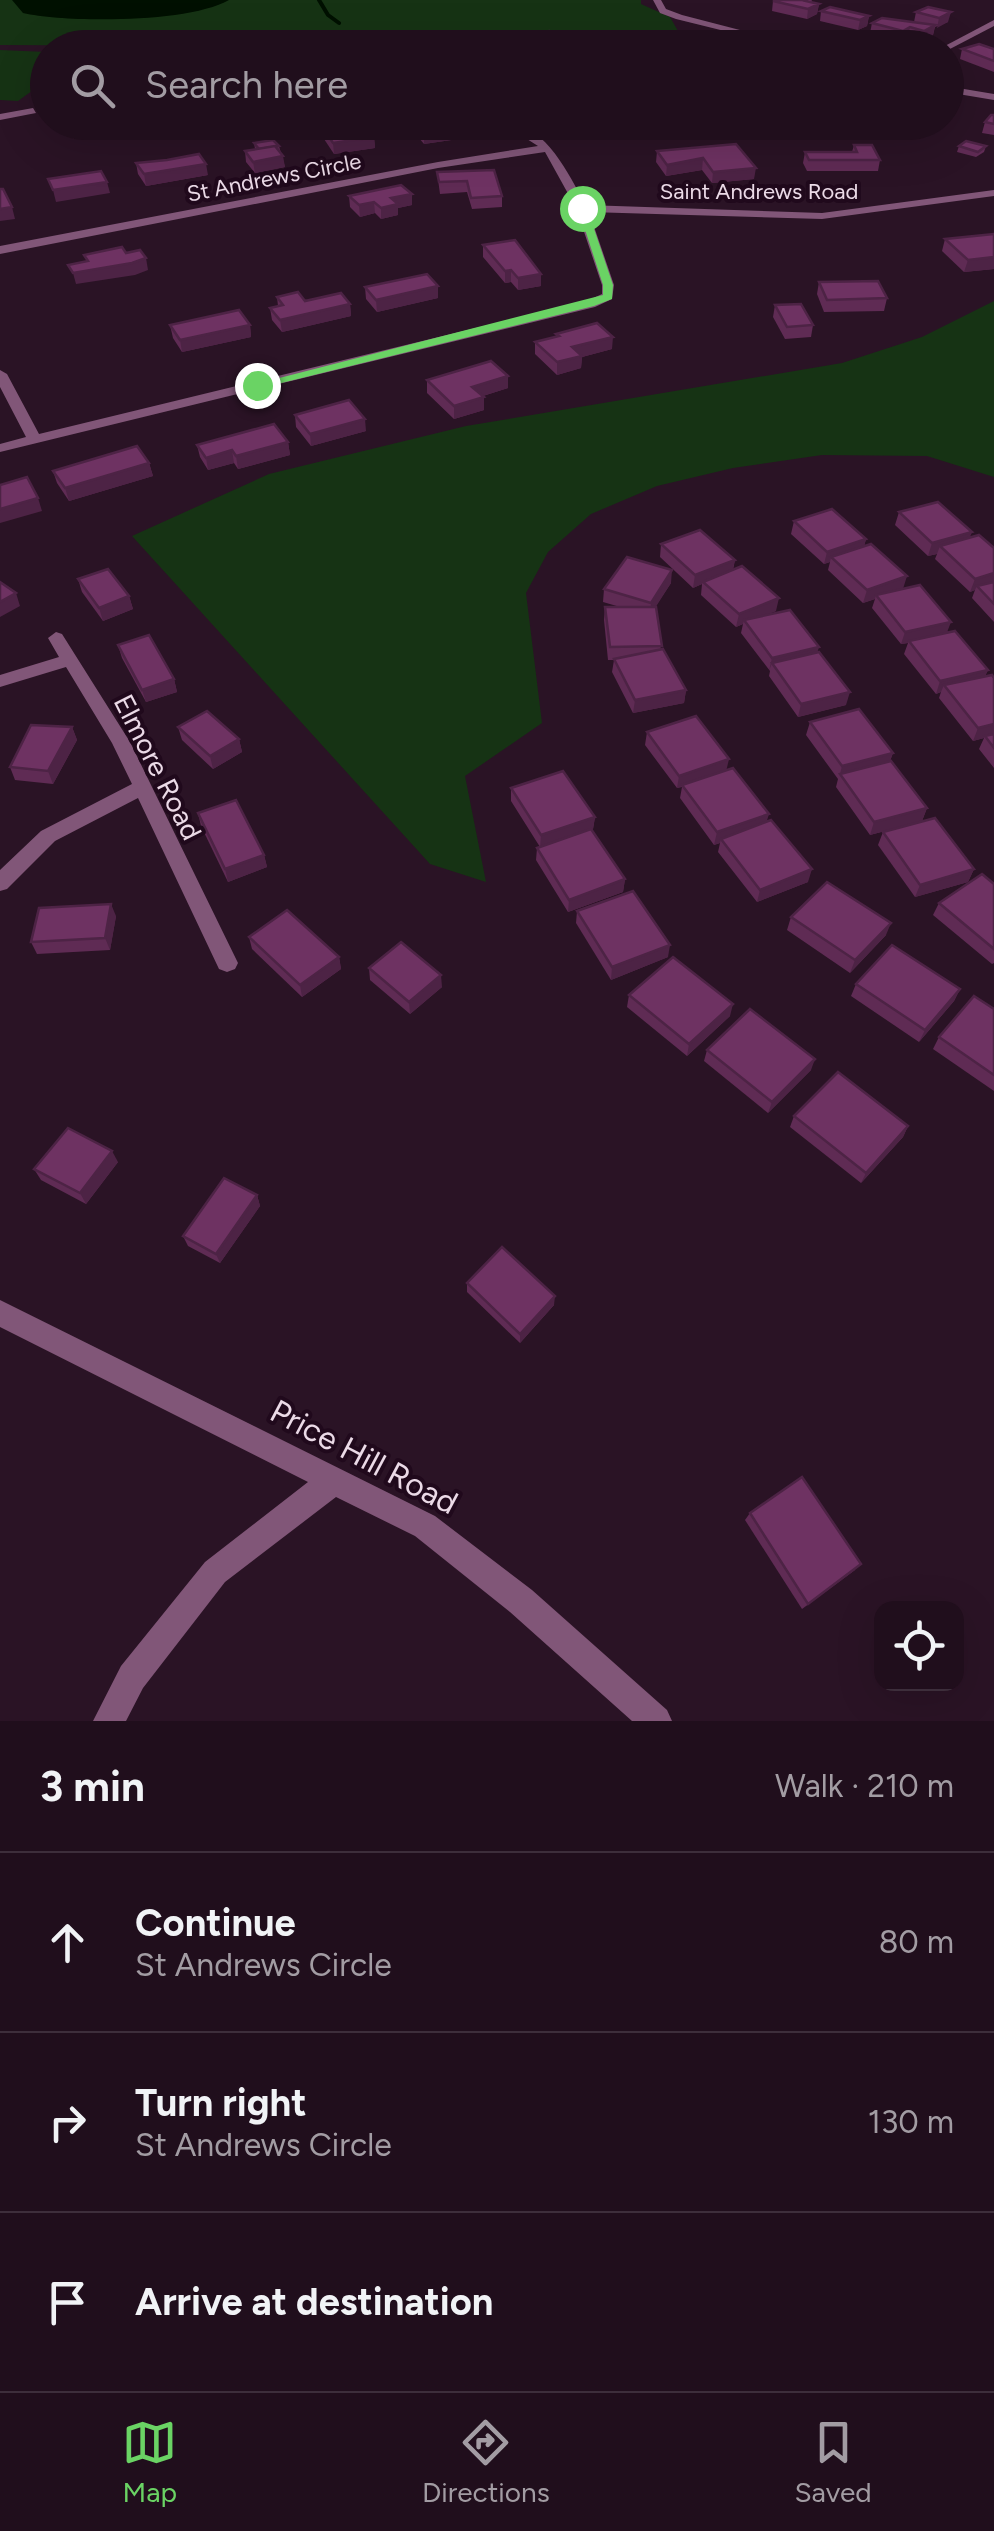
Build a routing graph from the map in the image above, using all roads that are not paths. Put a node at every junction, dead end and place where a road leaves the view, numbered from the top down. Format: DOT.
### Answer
graph roads {
  1 [pos="656,0"];
  2 [pos="994,23"];
  3 [pos="732,30"];
  4 [pos="964,38"];
  5 [pos="964,91"];
  6 [pos="994,97"];
  7 [pos="30,111"];
  8 [pos="0,116"];
  9 [pos="535,140"];
  10 [pos="548,148"];
  11 [pos="994,194"];
  12 [pos="582,208"];
  13 [pos="0,250"];
  14 [pos="0,374"];
  15 [pos="35,440"];
  16 [pos="0,448"];
  17 [pos="56,638"];
  18 [pos="68,662"];
  19 [pos="0,682"];
  20 [pos="142,788"];
  21 [pos="0,883"];
  22 [pos="227,963"];
  23 [pos="0,1313"];
  24 [pos="333,1481"];
  25 [pos="109,1721"];
  26 [pos="656,1721"];
  1 -- 3 [label="street"];
  2 -- 4 [label="street"];
  5 -- 6 [label="street"];
  7 -- 8 [label="street"];
  9 -- 10 [label="street"];
  10 -- 12 [label="street"];
  10 -- 13 [label="street, St Andrews Circle"];
  11 -- 12 [label="street, Saint Andrews Road"];
  12 -- 15 [label="street"];
  14 -- 15 [label="street"];
  15 -- 16 [label="street"];
  17 -- 18 [label="street, Elmore Road"];
  18 -- 19 [label="street"];
  18 -- 20 [label="street, Elmore Road"];
  20 -- 21 [label="street"];
  20 -- 22 [label="street, Elmore Road"];
  23 -- 24 [label="street, Price Hill Road"];
  24 -- 25 [label="street"];
  24 -- 26 [label="street, Price Hill Road"];
}
